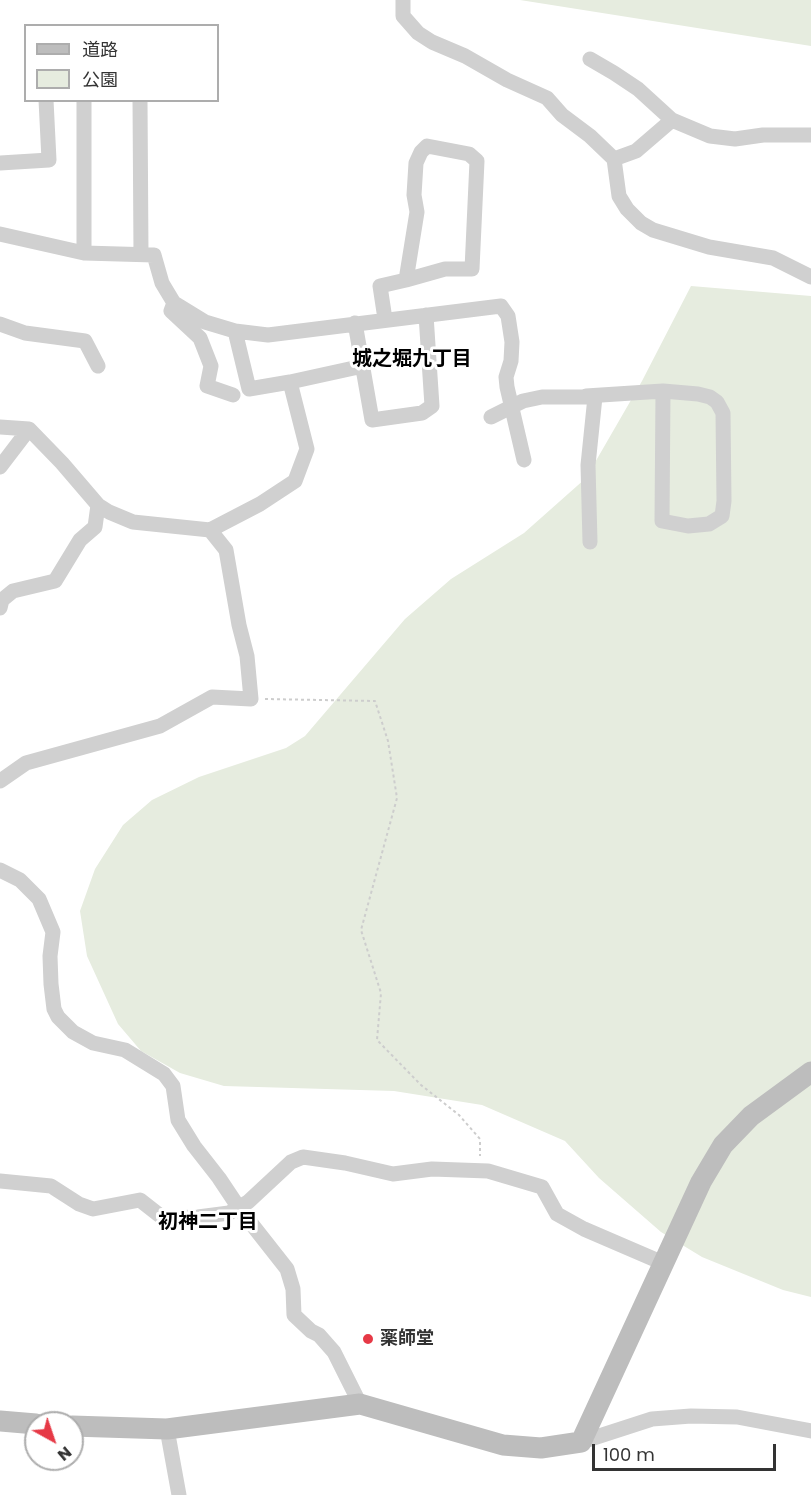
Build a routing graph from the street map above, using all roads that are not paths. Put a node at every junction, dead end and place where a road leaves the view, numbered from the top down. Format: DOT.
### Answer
graph roads {
  1 [pos="403,0"];
  2 [pos="590,59"];
  3 [pos="46,102"];
  4 [pos="84,102"];
  5 [pos="140,102"];
  6 [pos="672,120"];
  7 [pos="811,135"];
  8 [pos="614,159"];
  9 [pos="0,163"];
  10 [pos="0,234"];
  11 [pos="84,254"];
  12 [pos="141,254"];
  13 [pos="811,277"];
  14 [pos="406,280"];
  15 [pos="174,303"];
  16 [pos="426,315"];
  17 [pos="385,319"];
  18 [pos="355,323"];
  19 [pos="0,324"];
  20 [pos="236,331"];
  21 [pos="98,366"];
  22 [pos="363,366"];
  23 [pos="290,382"];
  24 [pos="663,391"];
  25 [pos="233,395"];
  26 [pos="594,397"];
  27 [pos="513,407"];
  28 [pos="491,417"];
  29 [pos="0,427"];
  30 [pos="28,429"];
  31 [pos="524,460"];
  32 [pos="0,467"];
  33 [pos="98,506"];
  34 [pos="210,530"];
  35 [pos="590,542"];
  36 [pos="0,608"];
  37 [pos="0,781"];
  38 [pos="0,870"];
  39 [pos="811,1072"];
  40 [pos="0,1181"];
  41 [pos="238,1208"];
  42 [pos="663,1263"];
  43 [pos="360,1404"];
  44 [pos="0,1421"];
  45 [pos="24,1423"];
  46 [pos="84,1426"];
  47 [pos="167,1429"];
  48 [pos="811,1431"];
  49 [pos="581,1442"];
  50 [pos="179,1495"];
  1 -- 8 [label="street"];
  2 -- 6 [label="street"];
  3 -- 9 [label="street"];
  4 -- 11 [label="street"];
  5 -- 12 [label="street"];
  6 -- 7 [label="street"];
  6 -- 8 [label="street"];
  8 -- 13 [label="street"];
  10 -- 11 [label="street"];
  11 -- 12 [label="street"];
  12 -- 15 [label="street"];
  14 -- 14 [label="street"];
  14 -- 17 [label="street"];
  15 -- 20 [label="street"];
  15 -- 25 [label="street"];
  16 -- 17 [label="street"];
  16 -- 22 [label="street"];
  16 -- 27 [label="street"];
  17 -- 18 [label="street"];
  18 -- 20 [label="street"];
  18 -- 22 [label="street"];
  19 -- 21 [label="street"];
  20 -- 23 [label="street"];
  22 -- 23 [label="street"];
  23 -- 34 [label="street"];
  24 -- 24 [label="street"];
  24 -- 26 [label="street"];
  26 -- 27 [label="street"];
  26 -- 35 [label="street"];
  27 -- 28 [label="street"];
  27 -- 31 [label="street"];
  29 -- 30 [label="street"];
  30 -- 32 [label="street"];
  30 -- 33 [label="street"];
  33 -- 34 [label="street"];
  33 -- 36 [label="street"];
  34 -- 37 [label="street"];
  38 -- 41 [label="street"];
  39 -- 42 [label="street"];
  40 -- 41 [label="street"];
  41 -- 42 [label="street"];
  41 -- 43 [label="street"];
  42 -- 49 [label="street"];
  43 -- 47 [label="street"];
  43 -- 49 [label="street"];
  44 -- 45 [label="street"];
  46 -- 47 [label="street"];
  47 -- 50 [label="street"];
  48 -- 49 [label="street"];
}
